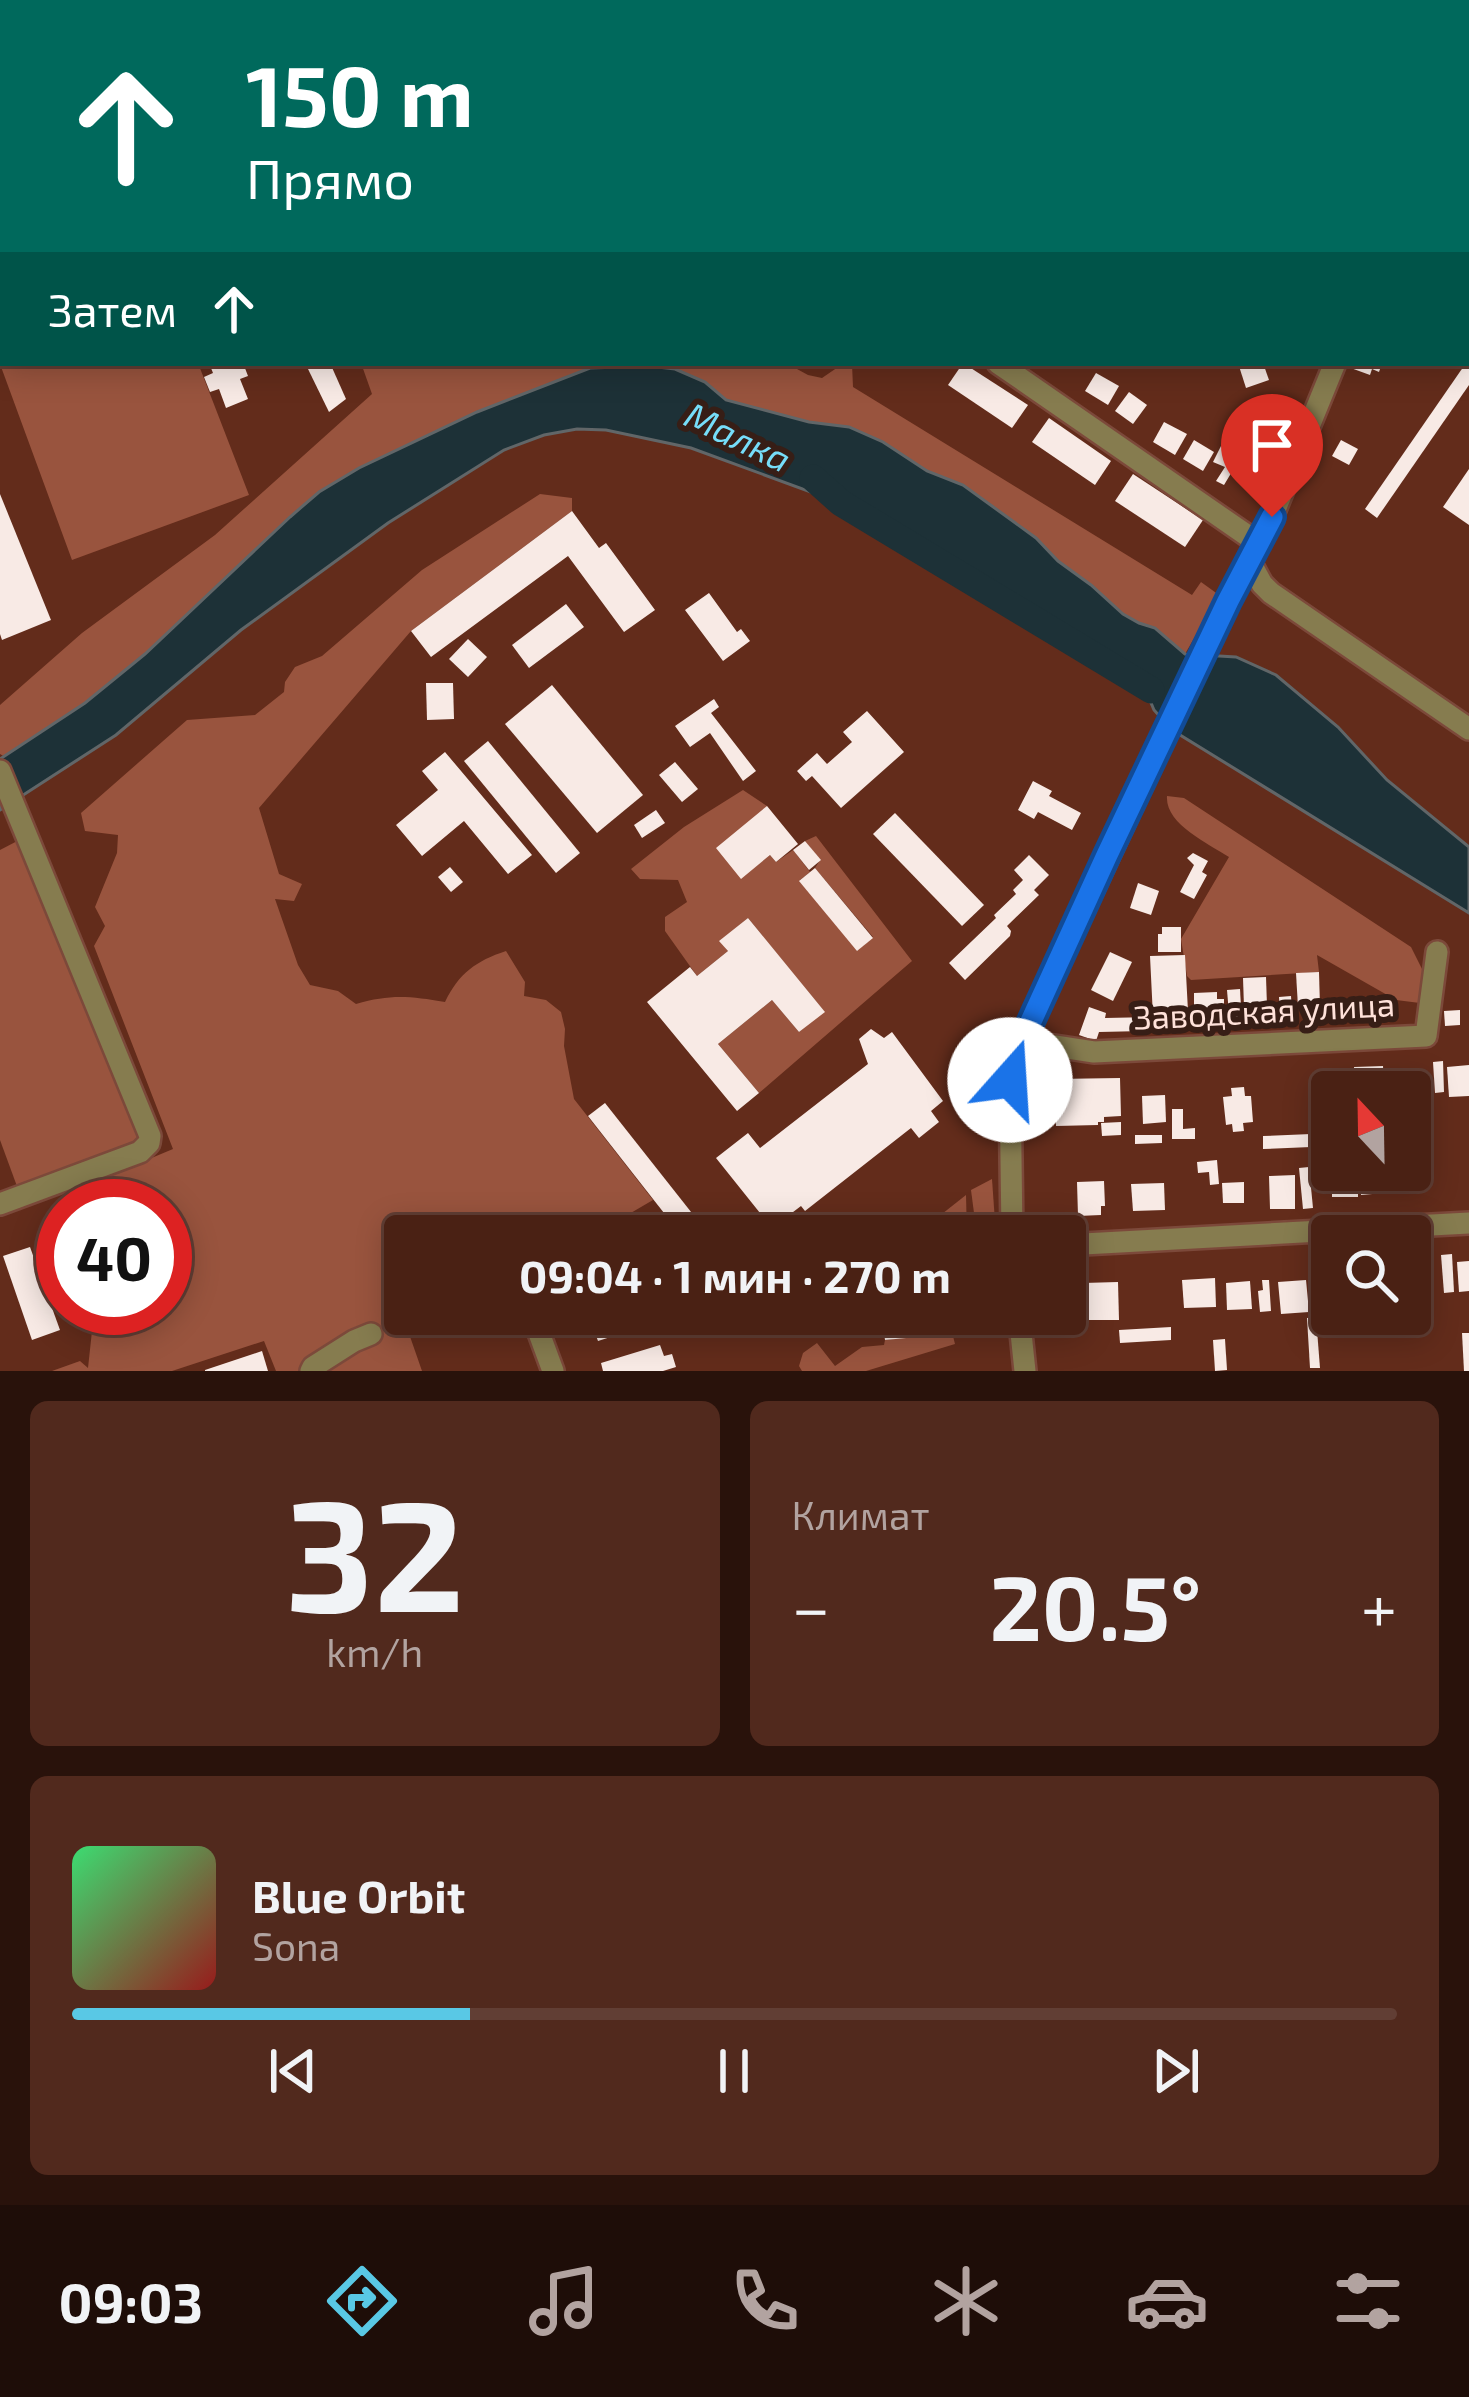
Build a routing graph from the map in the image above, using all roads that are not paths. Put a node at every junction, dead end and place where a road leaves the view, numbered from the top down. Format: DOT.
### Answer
graph roads {
  1 [pos="1002,366"];
  2 [pos="1334,366"];
  3 [pos="1253,552"];
  4 [pos="1469,730"];
  5 [pos="0,771"];
  6 [pos="1437,952"];
  7 [pos="1022,1041"];
  8 [pos="0,1204"];
  9 [pos="1012,1215"];
  10 [pos="1469,1223"];
  11 [pos="1086,1244"];
  12 [pos="371,1334"];
  13 [pos="540,1335"];
  14 [pos="1021,1335"];
  15 [pos="311,1371"];
  16 [pos="553,1371"];
  17 [pos="1025,1371"];
  1 -- 3 [label="street"];
  2 -- 3 [label="street"];
  3 -- 4 [label="street"];
  3 -- 7 [label="street"];
  5 -- 8 [label="street"];
  6 -- 7 [label="street, Заводская улица"];
  7 -- 9 [label="street"];
  10 -- 11 [label="street"];
  12 -- 15 [label="street"];
  13 -- 16 [label="street"];
  14 -- 17 [label="street"];
}
